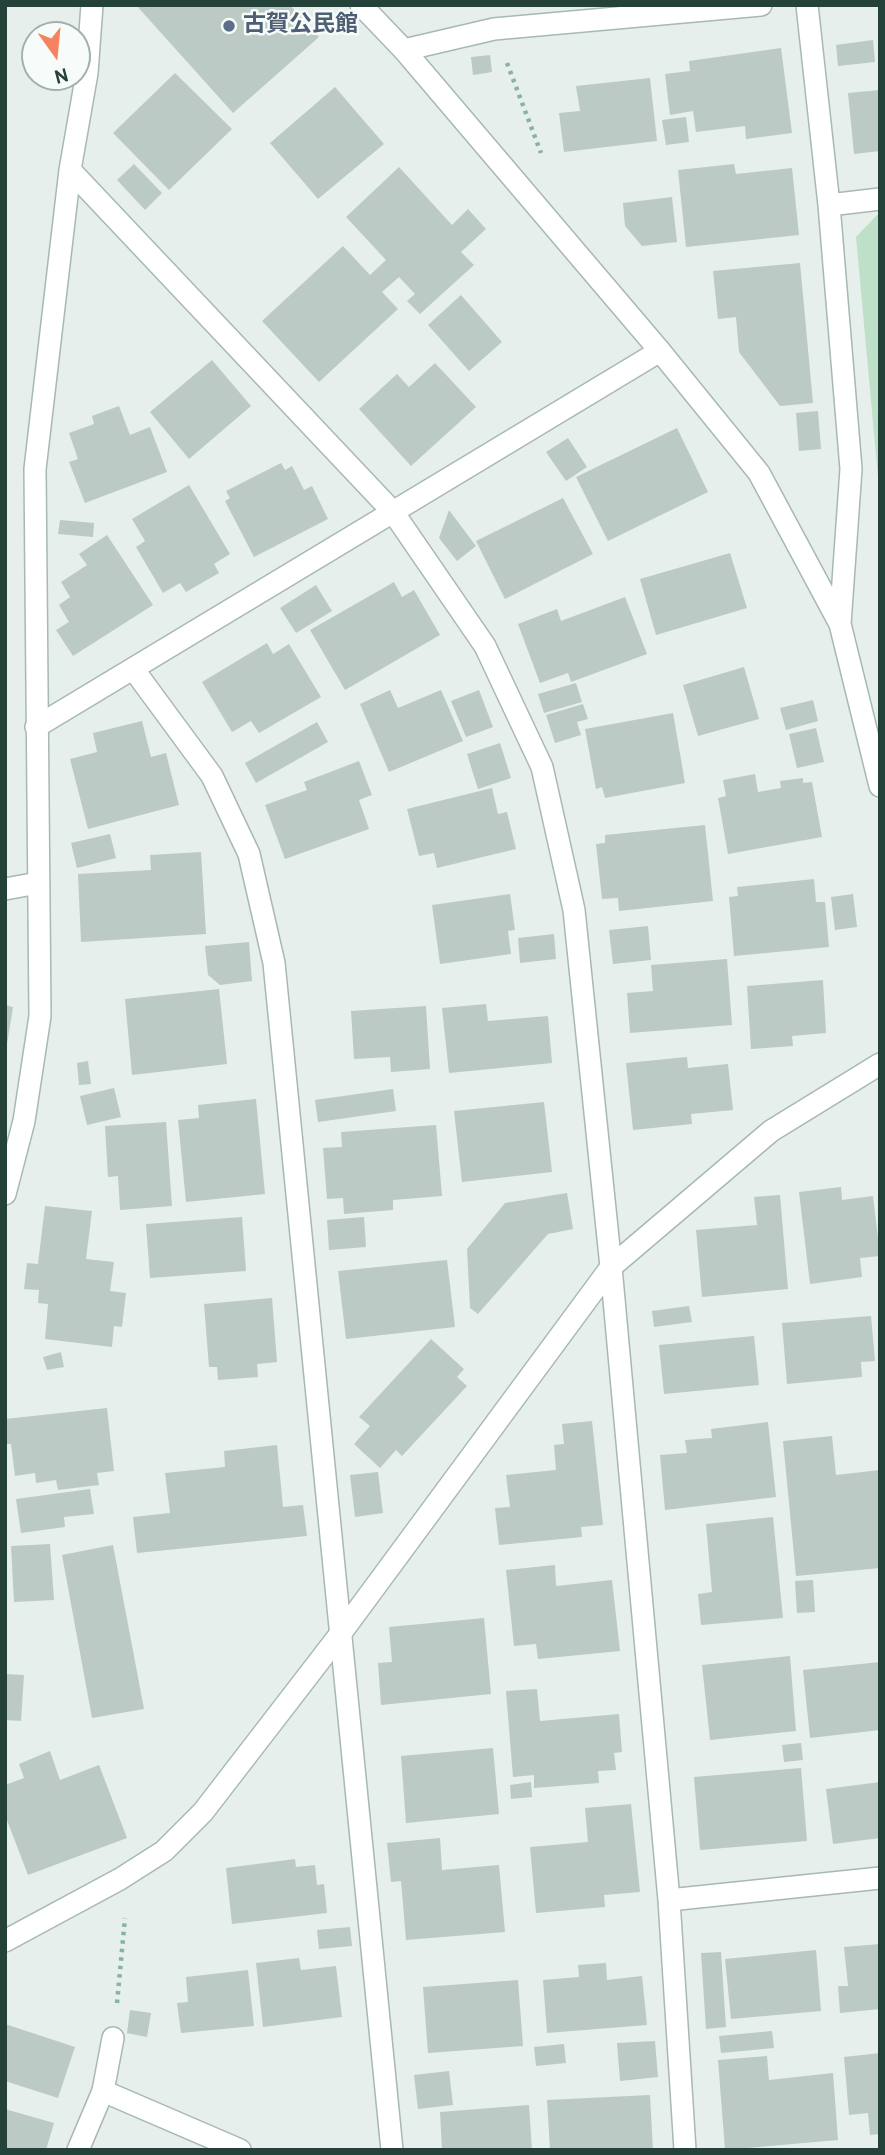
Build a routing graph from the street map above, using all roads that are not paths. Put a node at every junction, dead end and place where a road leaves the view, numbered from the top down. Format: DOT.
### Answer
graph roads {
  1 [pos="92,5"];
  2 [pos="361,5"];
  3 [pos="761,5"];
  4 [pos="807,5"];
  5 [pos="404,50"];
  6 [pos="70,170"];
  7 [pos="880,199"];
  8 [pos="829,205"];
  9 [pos="660,351"];
  10 [pos="393,512"];
  11 [pos="840,624"];
  12 [pos="134,670"];
  13 [pos="36,727"];
  14 [pos="880,786"];
  15 [pos="37,883"];
  16 [pos="5,889"];
  17 [pos="880,1064"];
  18 [pos="5,1194"];
  19 [pos="611,1267"];
  20 [pos="341,1633"];
  21 [pos="880,1878"];
  22 [pos="669,1900"];
  23 [pos="5,1941"];
  24 [pos="113,2038"];
  25 [pos="103,2091"];
  26 [pos="78,2150"];
  27 [pos="240,2150"];
  28 [pos="392,2150"];
  29 [pos="685,2150"];
  1 -- 6 [label="street"];
  2 -- 5 [label="street"];
  3 -- 5 [label="street"];
  4 -- 8 [label="street"];
  5 -- 9 [label="street"];
  6 -- 10 [label="street"];
  6 -- 13 [label="street"];
  7 -- 8 [label="street"];
  8 -- 11 [label="street"];
  9 -- 10 [label="street"];
  9 -- 11 [label="street"];
  10 -- 12 [label="street"];
  10 -- 19 [label="street"];
  11 -- 14 [label="street"];
  12 -- 13 [label="street"];
  12 -- 20 [label="street"];
  13 -- 15 [label="street"];
  15 -- 16 [label="street"];
  15 -- 18 [label="street"];
  17 -- 19 [label="street"];
  19 -- 20 [label="street"];
  19 -- 22 [label="street"];
  20 -- 23 [label="street"];
  20 -- 28 [label="street"];
  21 -- 22 [label="street"];
  22 -- 29 [label="street"];
  24 -- 25 [label="street"];
  25 -- 26 [label="street"];
  25 -- 27 [label="street"];
}
